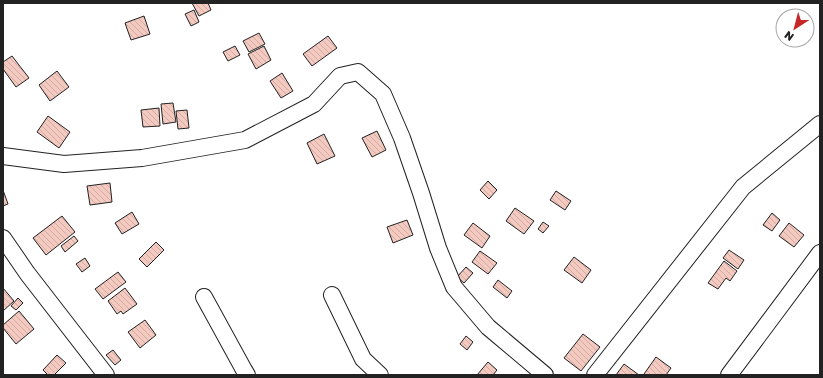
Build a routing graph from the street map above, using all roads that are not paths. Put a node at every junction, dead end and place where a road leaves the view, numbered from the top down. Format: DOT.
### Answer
graph roads {
  1 [pos="820,124"];
  2 [pos="3,156"];
  3 [pos="3,238"];
  4 [pos="820,253"];
  5 [pos="332,295"];
  6 [pos="204,297"];
  7 [pos="106,375"];
  8 [pos="247,375"];
  9 [pos="380,375"];
  10 [pos="545,375"];
  11 [pos="595,375"];
  12 [pos="729,375"];
  1 -- 11 [label="street"];
  2 -- 10 [label="street"];
  3 -- 7 [label="street"];
  4 -- 12 [label="street"];
  5 -- 9 [label="street"];
  6 -- 8 [label="street"];
}
